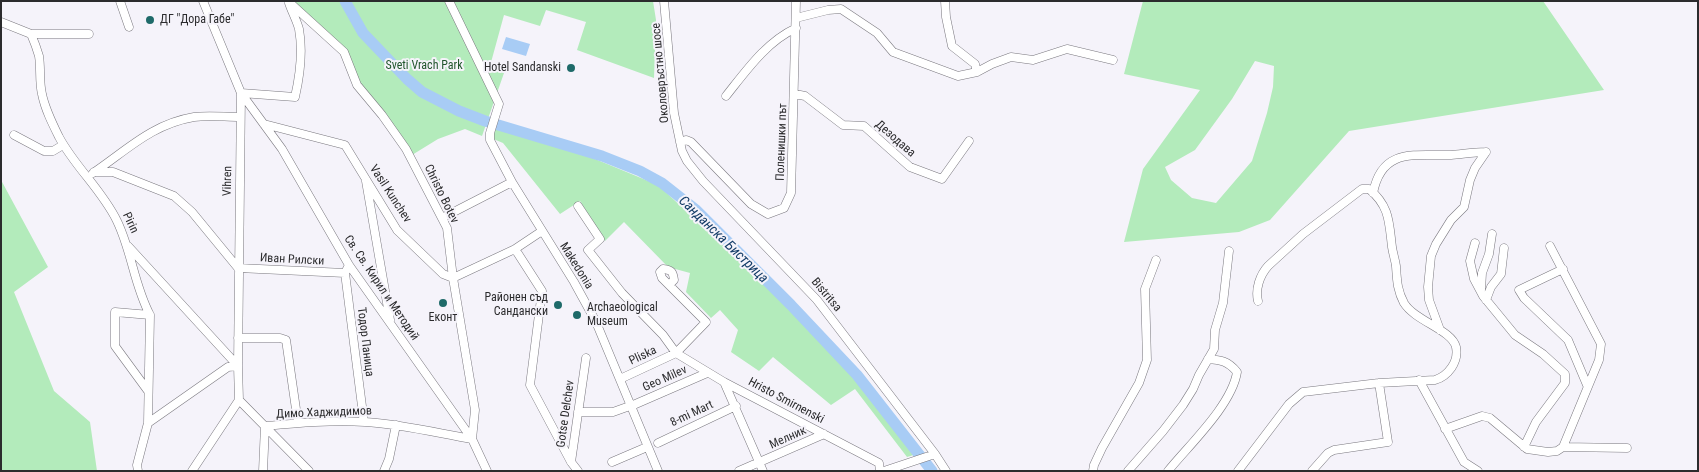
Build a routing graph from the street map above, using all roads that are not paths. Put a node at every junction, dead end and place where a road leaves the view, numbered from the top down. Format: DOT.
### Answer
graph roads {
  1 [pos="120,1"];
  2 [pos="203,1"];
  3 [pos="449,1"];
  4 [pos="664,1"];
  5 [pos="796,1"];
  6 [pos="945,1"];
  7 [pos="288,2"];
  8 [pos="796,18"];
  9 [pos="1,22"];
  10 [pos="129,27"];
  11 [pos="796,28"];
  12 [pos="31,34"];
  13 [pos="89,34"];
  14 [pos="1113,60"];
  15 [pos="977,72"];
  16 [pos="241,93"];
  17 [pos="795,94"];
  18 [pos="726,96"];
  19 [pos="240,117"];
  20 [pos="264,124"];
  21 [pos="14,135"];
  22 [pos="969,140"];
  23 [pos="680,142"];
  24 [pos="63,145"];
  25 [pos="94,172"];
  26 [pos="87,177"];
  27 [pos="365,178"];
  28 [pos="512,182"];
  29 [pos="1373,192"];
  30 [pos="578,206"];
  31 [pos="442,218"];
  32 [pos="542,231"];
  33 [pos="1492,234"];
  34 [pos="1475,243"];
  35 [pos="128,245"];
  36 [pos="1550,246"];
  37 [pos="1504,248"];
  38 [pos="515,249"];
  39 [pos="1229,251"];
  40 [pos="1156,260"];
  41 [pos="349,265"];
  42 [pos="238,268"];
  43 [pos="1563,269"];
  44 [pos="345,273"];
  45 [pos="453,278"];
  46 [pos="669,285"];
  47 [pos="1481,292"];
  48 [pos="1486,300"];
  49 [pos="1258,301"];
  50 [pos="150,315"];
  51 [pos="391,322"];
  52 [pos="1440,330"];
  53 [pos="238,338"];
  54 [pos="676,353"];
  55 [pos="586,358"];
  56 [pos="1208,359"];
  57 [pos="238,366"];
  58 [pos="707,372"];
  59 [pos="620,379"];
  60 [pos="1419,380"];
  61 [pos="724,382"];
  62 [pos="1379,383"];
  63 [pos="1587,385"];
  64 [pos="148,391"];
  65 [pos="239,400"];
  66 [pos="736,406"];
  67 [pos="629,407"];
  68 [pos="578,412"];
  69 [pos="364,422"];
  70 [pos="148,423"];
  71 [pos="298,423"];
  72 [pos="396,425"];
  73 [pos="265,426"];
  74 [pos="1445,429"];
  75 [pos="824,434"];
  76 [pos="472,439"];
  77 [pos="658,443"];
  78 [pos="647,447"];
  79 [pos="1524,447"];
  80 [pos="1563,447"];
  81 [pos="1627,448"];
  82 [pos="932,455"];
  83 [pos="571,462"];
  84 [pos="612,462"];
  85 [pos="760,462"];
  86 [pos="485,467"];
  87 [pos="138,471"];
  88 [pos="192,471"];
  89 [pos="263,471"];
  90 [pos="309,471"];
  91 [pos="384,471"];
  92 [pos="478,471"];
  93 [pos="578,471"];
  94 [pos="658,471"];
  95 [pos="739,471"];
  96 [pos="763,471"];
  97 [pos="880,471"];
  98 [pos="884,471"];
  99 [pos="946,471"];
  100 [pos="952,471"];
  101 [pos="1093,471"];
  102 [pos="1128,471"];
  103 [pos="1168,471"];
  104 [pos="1238,471"];
  105 [pos="1312,471"];
  106 [pos="1478,471"];
  1 -- 10 [label="street"];
  2 -- 16 [label="street, Св. Св. Кирил и Методий"];
  3 -- 28 [label="street, Makedonia"];
  4 -- 23 [label="street, Околовръстно шосе"];
  5 -- 8 [label="street, Поленишки път"];
  6 -- 15 [label="street"];
  7 -- 16 [label="street"];
  7 -- 31 [label="street, Christo Botev"];
  8 -- 11 [label="street, Поленишки път"];
  8 -- 15 [label="street"];
  9 -- 12 [label="street"];
  11 -- 17 [label="street, Поленишки път"];
  11 -- 18 [label="street"];
  12 -- 13 [label="street"];
  12 -- 24 [label="street, Pirin"];
  14 -- 15 [label="street"];
  16 -- 19 [label="street, Vihren"];
  16 -- 20 [label="street, Св. Св. Кирил и Методий"];
  17 -- 22 [label="street, Дезодава"];
  17 -- 23 [label="street, Поленишки път"];
  19 -- 25 [label="street"];
  19 -- 42 [label="street, Vihren"];
  20 -- 27 [label="street, Vasil Kunchev"];
  20 -- 41 [label="street, Св. Св. Кирил и Методий"];
  21 -- 24 [label="street"];
  23 -- 82 [label="street, Bistritsa"];
  24 -- 26 [label="street, Pirin"];
  25 -- 26 [label="street"];
  25 -- 42 [label="street"];
  26 -- 35 [label="street, Pirin"];
  27 -- 45 [label="street, Vasil Kunchev"];
  27 -- 51 [label="street"];
  28 -- 31 [label="street"];
  28 -- 32 [label="street, Makedonia"];
  29 -- 49 [label="street"];
  29 -- 52 [label="street"];
  29 -- 52 [label="street"];
  30 -- 54 [label="street"];
  31 -- 45 [label="street, Christo Botev"];
  32 -- 38 [label="street"];
  32 -- 59 [label="street, Makedonia"];
  33 -- 47 [label="street"];
  34 -- 47 [label="street"];
  35 -- 50 [label="street, Pirin"];
  35 -- 57 [label="street"];
  36 -- 43 [label="street"];
  37 -- 48 [label="street"];
  38 -- 45 [label="street"];
  38 -- 83 [label="street"];
  39 -- 56 [label="street"];
  40 -- 101 [label="street"];
  41 -- 44 [label="street"];
  41 -- 51 [label="street, Св. Св. Кирил и Методий"];
  42 -- 44 [label="street, Иван Рилски"];
  42 -- 53 [label="street, Vihren"];
  43 -- 63 [label="street"];
  43 -- 63 [label="street"];
  44 -- 69 [label="street, Тодор Паница"];
  45 -- 76 [label="street, Christo Botev"];
  46 -- 54 [label="street"];
  47 -- 48 [label="street"];
  48 -- 79 [label="street"];
  50 -- 64 [label="street, Pirin"];
  50 -- 64 [label="street"];
  51 -- 76 [label="street, Св. Св. Кирил и Методий"];
  52 -- 60 [label="street"];
  53 -- 57 [label="street, Vihren"];
  53 -- 71 [label="street"];
  54 -- 58 [label="street, Hristo Smirnenski"];
  54 -- 59 [label="street, Pliska"];
  55 -- 68 [label="street, Gotse Delchev"];
  56 -- 102 [label="street"];
  56 -- 103 [label="street"];
  57 -- 65 [label="street, Vihren"];
  57 -- 70 [label="street"];
  58 -- 61 [label="street, Hristo Smirnenski"];
  58 -- 67 [label="street, Geo Milev"];
  59 -- 67 [label="street, Makedonia"];
  60 -- 62 [label="street"];
  60 -- 74 [label="street"];
  61 -- 66 [label="street"];
  61 -- 75 [label="street, Hristo Smirnenski"];
  62 -- 104 [label="street"];
  62 -- 105 [label="street"];
  63 -- 80 [label="street"];
  64 -- 70 [label="street, Pirin"];
  65 -- 73 [label="street"];
  65 -- 88 [label="street"];
  66 -- 77 [label="street, 8-mi Mart"];
  66 -- 85 [label="street"];
  67 -- 68 [label="street, Geo Milev"];
  67 -- 78 [label="street, Makedonia"];
  68 -- 83 [label="street, Gotse Delchev"];
  69 -- 71 [label="street, Димо Хаджидимов"];
  69 -- 72 [label="street, Димо Хаджидимов"];
  70 -- 87 [label="street, Pirin"];
  71 -- 73 [label="street, Димо Хаджидимов"];
  72 -- 76 [label="street, Димо Хаджидимов"];
  72 -- 91 [label="street"];
  73 -- 89 [label="street"];
  73 -- 90 [label="street"];
  74 -- 79 [label="street"];
  74 -- 106 [label="street"];
  75 -- 85 [label="street, Мелник"];
  75 -- 97 [label="street, Hristo Smirnenski"];
  76 -- 86 [label="street, Св. Св. Кирил и Методий"];
  78 -- 84 [label="street"];
  78 -- 94 [label="street, Makedonia"];
  79 -- 80 [label="street"];
  80 -- 81 [label="street"];
  82 -- 98 [label="street"];
  82 -- 99 [label="street, Bistritsa"];
  82 -- 100 [label="street"];
  83 -- 93 [label="street, Gotse Delchev"];
  85 -- 95 [label="street, Мелник"];
  85 -- 96 [label="street"];
  86 -- 92 [label="street"];
}
